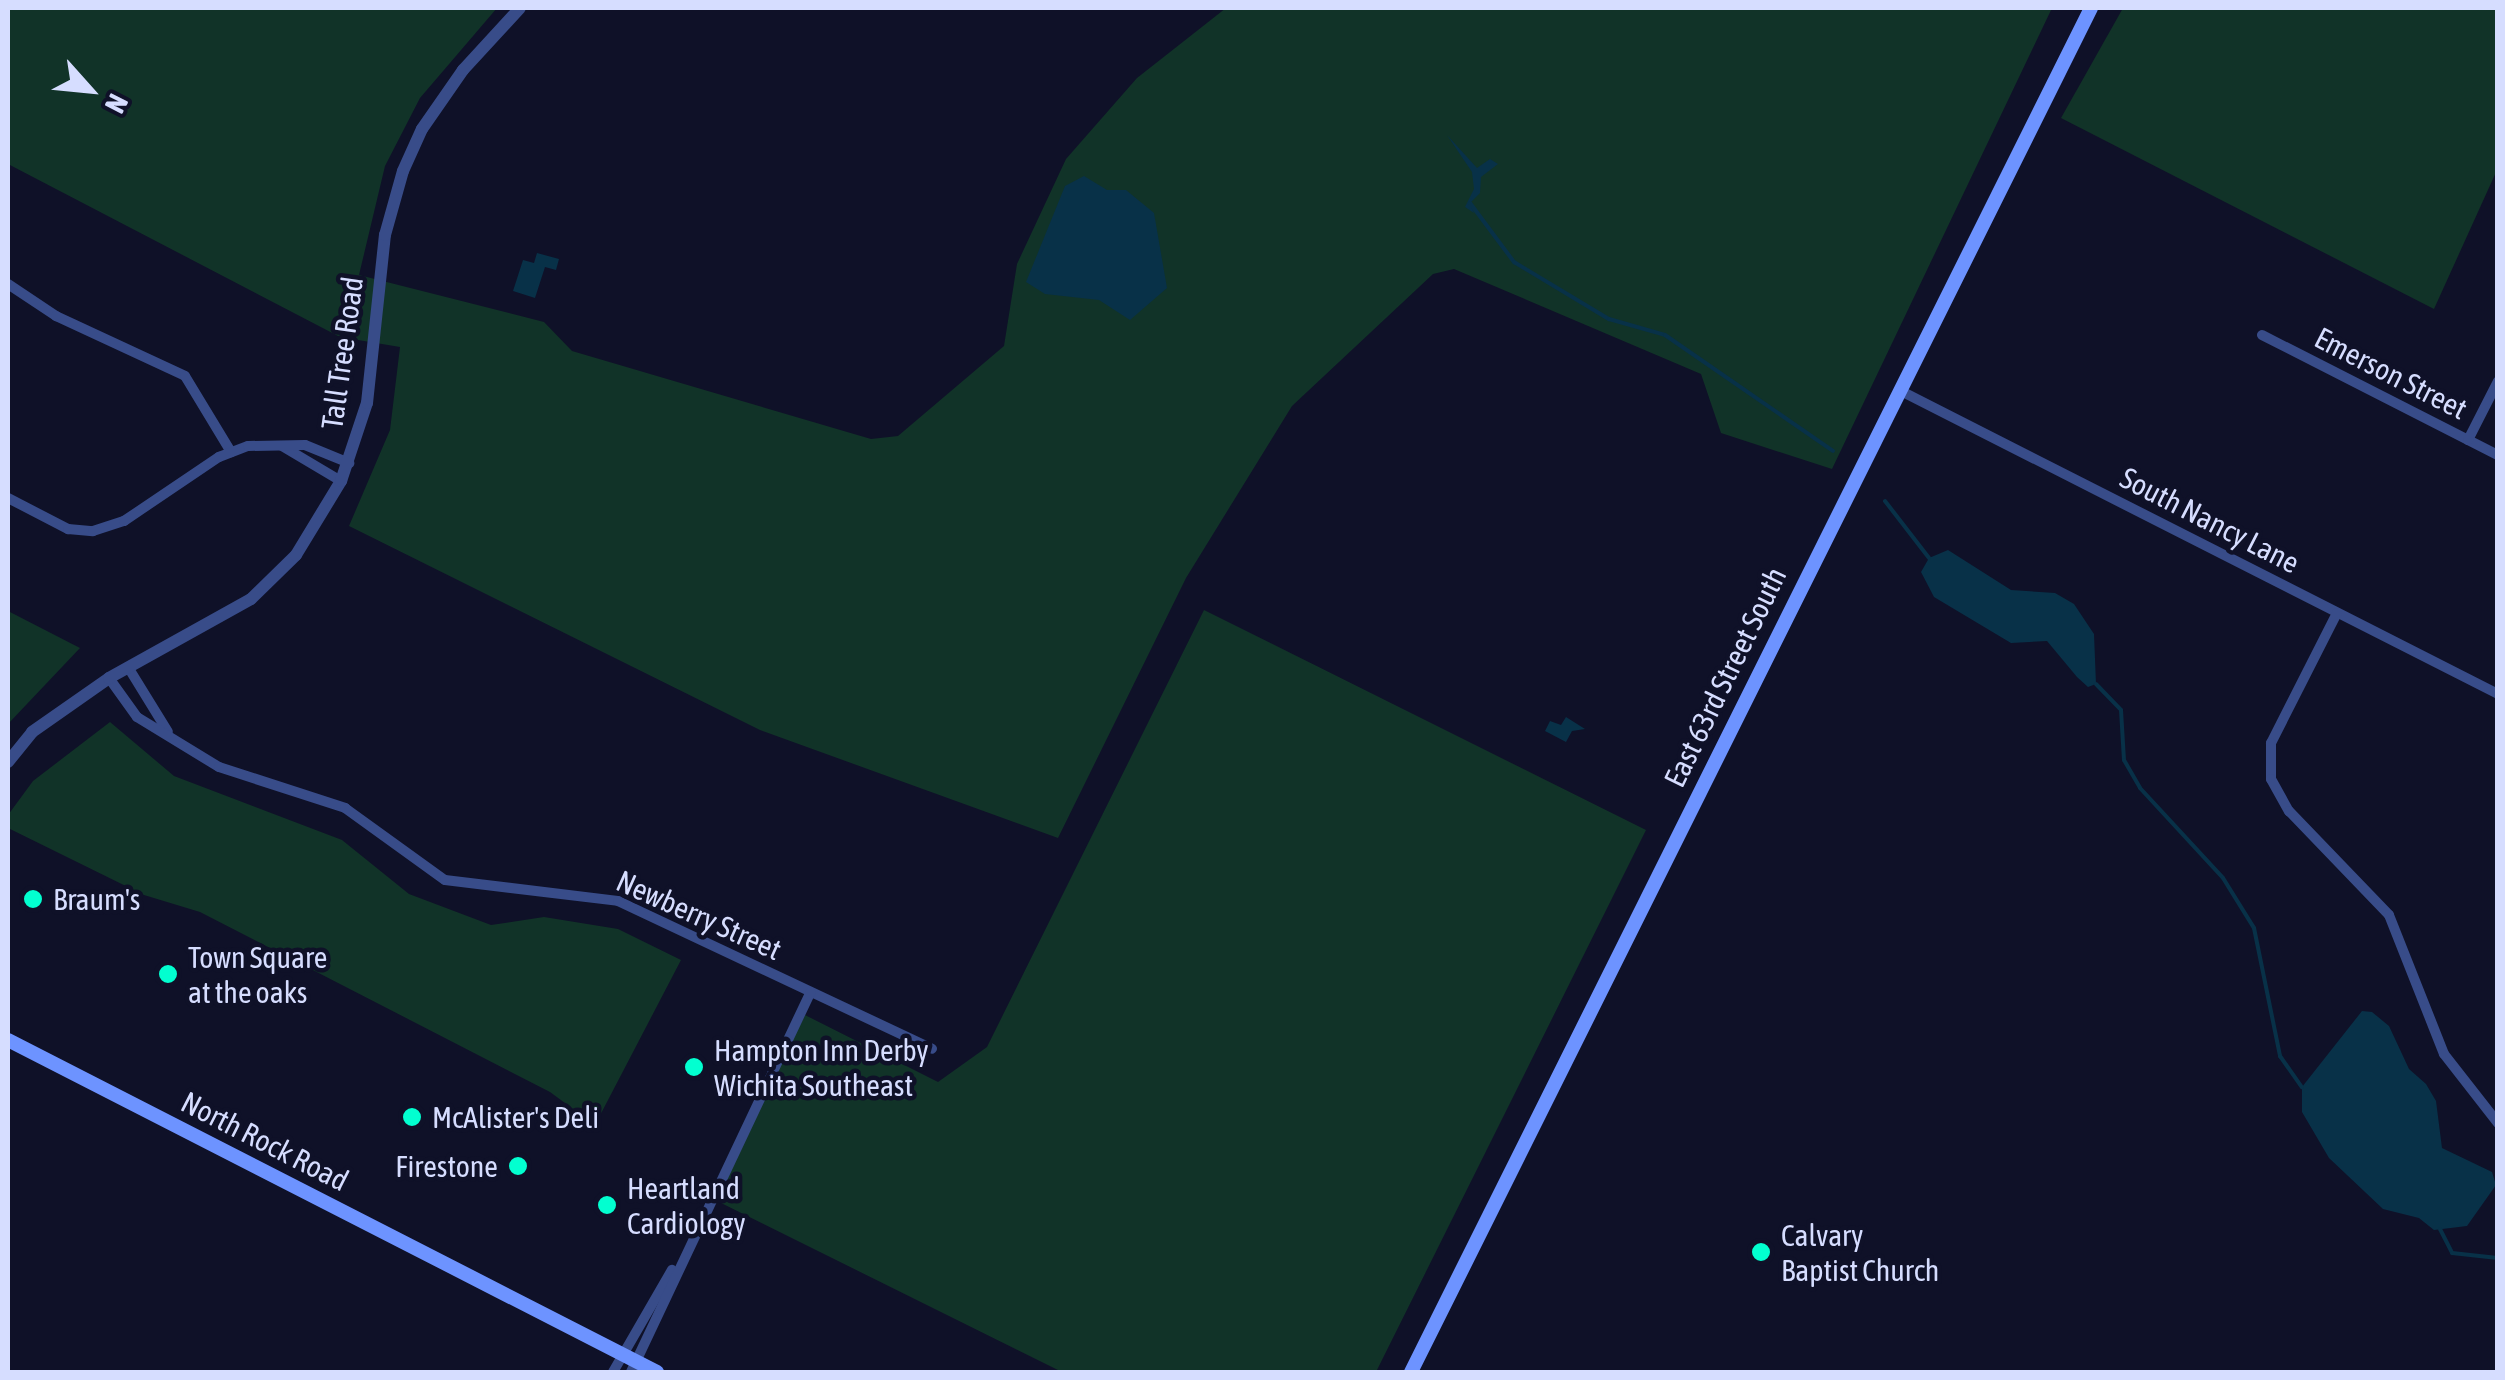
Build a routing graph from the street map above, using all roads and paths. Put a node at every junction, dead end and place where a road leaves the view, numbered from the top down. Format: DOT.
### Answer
graph roads {
  1 [pos="520,8"];
  2 [pos="2091,8"];
  3 [pos="8,284"];
  4 [pos="2262,335"];
  5 [pos="2498,381"];
  6 [pos="1899,390"];
  7 [pos="2468,440"];
  8 [pos="282,445"];
  9 [pos="231,452"];
  10 [pos="2498,456"];
  11 [pos="349,463"];
  12 [pos="342,480"];
  13 [pos="8,498"];
  14 [pos="2337,613"];
  15 [pos="128,668"];
  16 [pos="109,678"];
  17 [pos="2498,694"];
  18 [pos="171,737"];
  19 [pos="8,762"];
  20 [pos="811,992"];
  21 [pos="8,1040"];
  22 [pos="932,1049"];
  23 [pos="2498,1122"];
  24 [pos="630,1363"];
  25 [pos="613,1372"];
  26 [pos="658,1372"];
  27 [pos="1412,1372"];
  1 -- 11 [label="street, Tall Tree Road"];
  2 -- 6 [label="main road, East 63rd Street South"];
  3 -- 9 [label="street"];
  4 -- 7 [label="street, Emerson Street"];
  5 -- 7 [label="street"];
  6 -- 14 [label="street, South Nancy Lane"];
  6 -- 27 [label="main road, East 63rd Street South"];
  7 -- 10 [label="street, Emerson Street"];
  8 -- 9 [label="street"];
  8 -- 11 [label="street"];
  8 -- 12 [label="street"];
  9 -- 13 [label="street"];
  11 -- 12 [label="street, Tall Tree Road"];
  12 -- 15 [label="street, Tall Tree Road"];
  14 -- 17 [label="street, South Nancy Lane"];
  14 -- 23 [label="street"];
  15 -- 16 [label="street, Tall Tree Road"];
  15 -- 18 [label="street, Newberry Street"];
  16 -- 18 [label="street, Newberry Street"];
  16 -- 19 [label="street, Tall Tree Road"];
  18 -- 20 [label="street, Newberry Street"];
  20 -- 22 [label="street, Newberry Street"];
  20 -- 24 [label="street"];
  21 -- 24 [label="main road, North Rock Road"];
  24 -- 25 [label="street"];
  24 -- 26 [label="main road, North Rock Road"];
}
